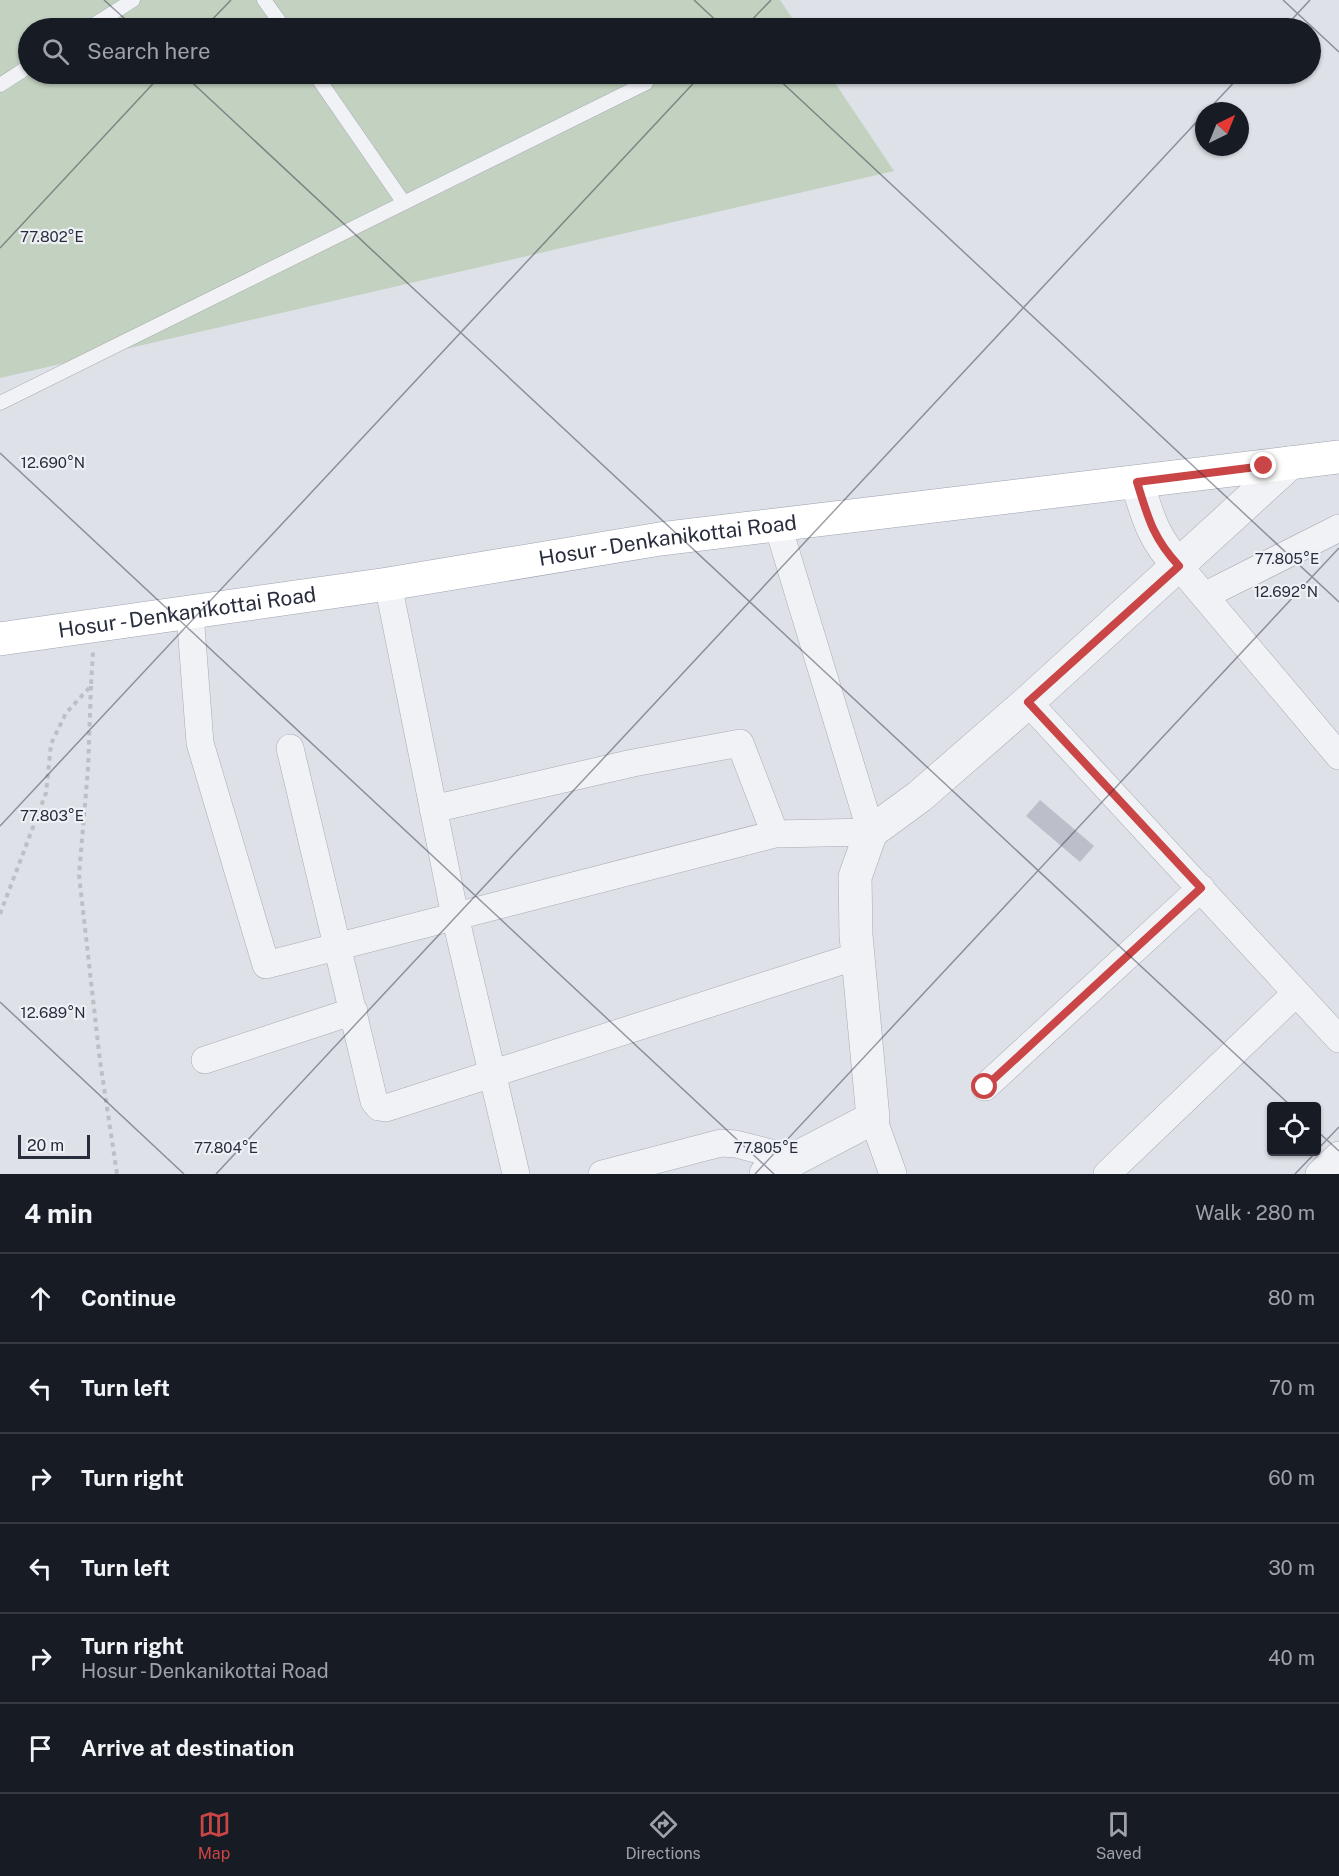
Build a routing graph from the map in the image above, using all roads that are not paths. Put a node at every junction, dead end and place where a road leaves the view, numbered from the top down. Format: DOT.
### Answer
graph roads {
  1 [pos="134,0"];
  2 [pos="264,0"];
  3 [pos="105,18"];
  4 [pos="277,18"];
  5 [pos="18,73"];
  6 [pos="322,84"];
  7 [pos="644,84"];
  8 [pos="0,85"];
  9 [pos="404,203"];
  10 [pos="0,403"];
  11 [pos="1339,457"];
  12 [pos="1290,463"];
  13 [pos="1137,482"];
  14 [pos="778,526"];
  15 [pos="1339,528"];
  16 [pos="1179,566"];
  17 [pos="388,584"];
  18 [pos="1204,596"];
  19 [pos="190,613"];
  20 [pos="0,639"];
  21 [pos="1028,702"];
  22 [pos="290,748"];
  23 [pos="1339,756"];
  24 [pos="433,809"];
  25 [pos="871,832"];
  26 [pos="775,834"];
  27 [pos="1201,888"];
  28 [pos="455,916"];
  29 [pos="339,946"];
  30 [pos="857,956"];
  31 [pos="1295,994"];
  32 [pos="354,1011"];
  33 [pos="1339,1039"];
  34 [pos="205,1060"];
  35 [pos="492,1073"];
  36 [pos="985,1087"];
  37 [pos="873,1118"];
  38 [pos="1339,1155"];
  39 [pos="780,1167"];
  40 [pos="516,1174"];
  41 [pos="602,1174"];
  42 [pos="892,1174"];
  43 [pos="1107,1174"];
  44 [pos="1319,1174"];
  1 -- 3 [label="lane"];
  2 -- 4 [label="lane"];
  5 -- 8 [label="lane"];
  6 -- 9 [label="lane"];
  7 -- 9 [label="lane"];
  9 -- 10 [label="lane"];
  11 -- 12 [label="main road, Hosur - Denkanikottai Road"];
  12 -- 13 [label="main road, Hosur - Denkanikottai Road"];
  12 -- 16 [label="street"];
  13 -- 14 [label="main road, Hosur - Denkanikottai Road"];
  13 -- 16 [label="street"];
  14 -- 17 [label="main road, Hosur - Denkanikottai Road"];
  14 -- 25 [label="street"];
  15 -- 18 [label="street"];
  16 -- 18 [label="street"];
  16 -- 21 [label="street"];
  17 -- 19 [label="main road, Hosur - Denkanikottai Road"];
  17 -- 24 [label="street"];
  18 -- 23 [label="street"];
  19 -- 20 [label="main road, Hosur - Denkanikottai Road"];
  19 -- 29 [label="street"];
  21 -- 25 [label="street"];
  21 -- 27 [label="street"];
  22 -- 29 [label="street"];
  24 -- 26 [label="street"];
  24 -- 28 [label="street"];
  25 -- 26 [label="street"];
  25 -- 30 [label="street"];
  26 -- 28 [label="street"];
  27 -- 31 [label="street"];
  27 -- 36 [label="street"];
  28 -- 29 [label="street"];
  28 -- 35 [label="street"];
  29 -- 32 [label="street"];
  30 -- 35 [label="street"];
  30 -- 37 [label="street"];
  31 -- 33 [label="street"];
  31 -- 43 [label="street"];
  32 -- 34 [label="street"];
  32 -- 35 [label="street"];
  35 -- 40 [label="street"];
  37 -- 39 [label="street"];
  37 -- 42 [label="street"];
  38 -- 44 [label="street"];
  39 -- 41 [label="street"];
}
